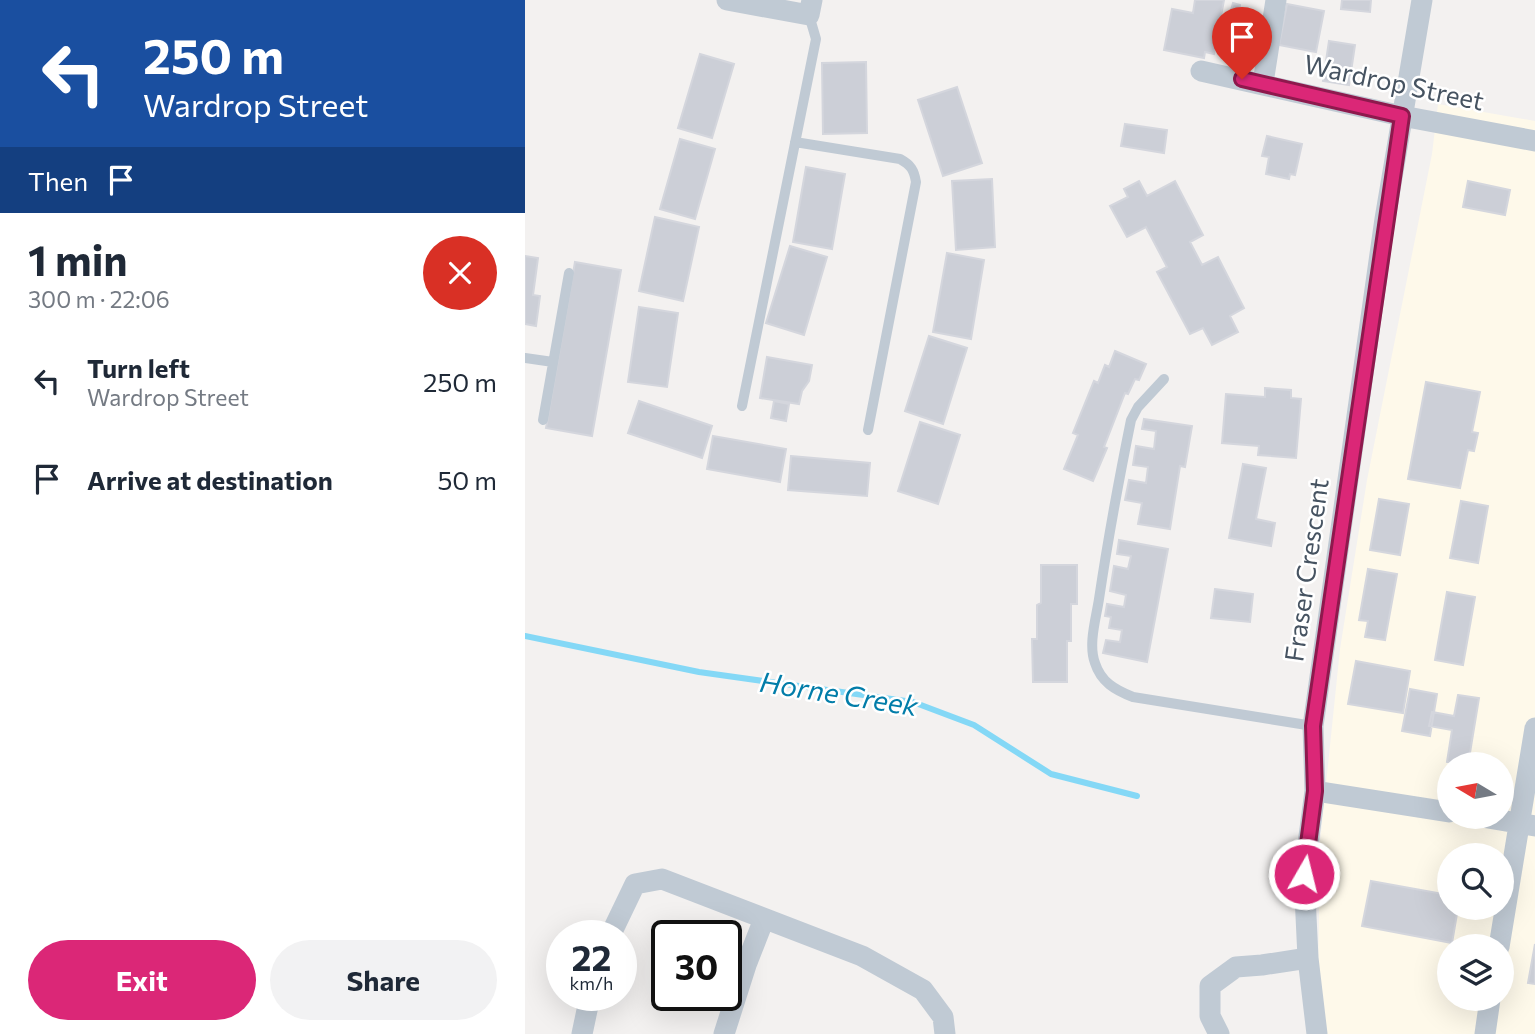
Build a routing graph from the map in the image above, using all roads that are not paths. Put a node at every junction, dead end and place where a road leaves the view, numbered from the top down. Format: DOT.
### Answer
graph roads {
  1 [pos="727,0"];
  2 [pos="1276,0"];
  3 [pos="1422,0"];
  4 [pos="810,7"];
  5 [pos="1201,71"];
  6 [pos="1263,83"];
  7 [pos="1402,116"];
  8 [pos="1535,141"];
  9 [pos="795,142"];
  10 [pos="569,272"];
  11 [pos="525,358"];
  12 [pos="553,362"];
  13 [pos="1164,379"];
  14 [pos="742,407"];
  15 [pos="543,420"];
  16 [pos="868,430"];
  17 [pos="1313,726"];
  18 [pos="1535,728"];
  19 [pos="1315,791"];
  20 [pos="1437,810"];
  21 [pos="1527,825"];
  22 [pos="764,919"];
  23 [pos="618,920"];
  24 [pos="1502,934"];
  25 [pos="1308,958"];
  26 [pos="587,1011"];
  27 [pos="1488,1011"];
  28 [pos="582,1034"];
  29 [pos="724,1034"];
  30 [pos="945,1034"];
  31 [pos="1219,1034"];
  32 [pos="1317,1034"];
  33 [pos="1485,1034"];
  1 -- 4 [label="street"];
  2 -- 6 [label="street"];
  3 -- 7 [label="street, Fraser Crescent"];
  4 -- 9 [label="lane"];
  5 -- 6 [label="street, Wardrop Street"];
  6 -- 7 [label="street, Wardrop Street"];
  7 -- 8 [label="street, Wardrop Street"];
  7 -- 17 [label="street, Fraser Crescent"];
  9 -- 14 [label="lane"];
  9 -- 16 [label="lane"];
  10 -- 12 [label="lane"];
  11 -- 12 [label="lane"];
  12 -- 15 [label="lane"];
  13 -- 17 [label="lane"];
  17 -- 19 [label="street, Fraser Crescent"];
  18 -- 21 [label="street"];
  19 -- 20 [label="street"];
  19 -- 25 [label="street, Fraser Crescent"];
  21 -- 24 [label="street"];
  22 -- 23 [label="street"];
  22 -- 29 [label="street"];
  22 -- 30 [label="street"];
  25 -- 31 [label="street"];
  25 -- 32 [label="street, Fraser Crescent"];
  26 -- 28 [label="street"];
  27 -- 33 [label="street"];
}
